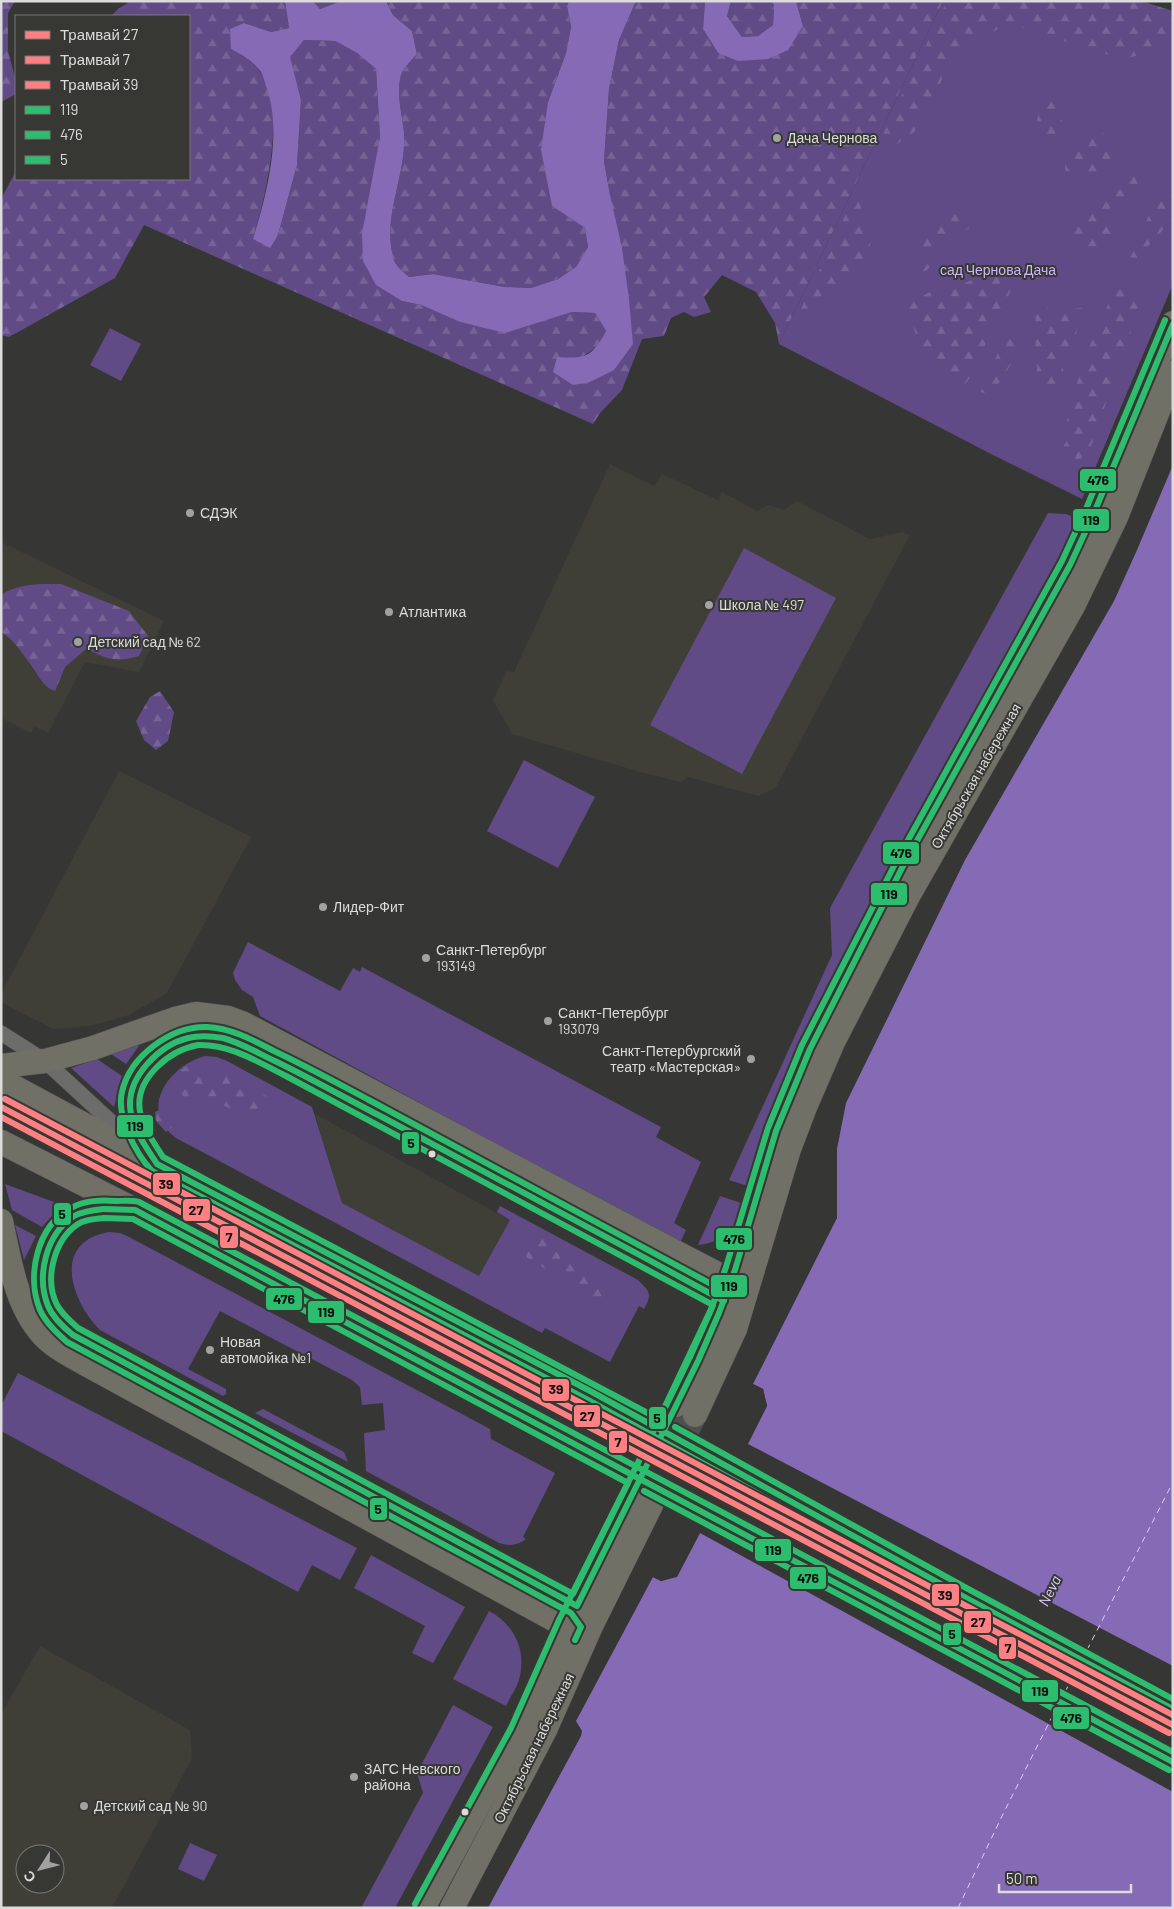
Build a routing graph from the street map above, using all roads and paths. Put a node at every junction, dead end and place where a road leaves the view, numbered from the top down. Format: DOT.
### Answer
graph roads {
  1 [pos="1173,323"];
  2 [pos="1173,373"];
  3 [pos="1,1033"];
  4 [pos="45,1061"];
  5 [pos="1,1066"];
  6 [pos="1,1080"];
  7 [pos="1,1142"];
  8 [pos="157,1164"];
  9 [pos="135,1210"];
  10 [pos="1,1221"];
  11 [pos="734,1292"];
  12 [pos="685,1410"];
  13 [pos="572,1616"];
  14 [pos="591,1626"];
  15 [pos="1173,1709"];
  16 [pos="1173,1762"];
  17 [pos="423,1908"];
  18 [pos="452,1908"];
  1 -- 11 [label="main road, Октябрьская набережная"];
  2 -- 11 [label="main road, Октябрьская набережная"];
  3 -- 4 [label="street"];
  4 -- 5 [label="main road"];
  4 -- 8 [label="street"];
  4 -- 11 [label="main road"];
  6 -- 8 [label="main road"];
  7 -- 9 [label="main road"];
  8 -- 11 [label="main road"];
  8 -- 15 [label="main road, bridge"];
  9 -- 13 [label="main road"];
  9 -- 16 [label="main road, bridge"];
  10 -- 13 [label="main road"];
  11 -- 12 [label="main road, Октябрьская набережная"];
  13 -- 14 [label="main road"];
  13 -- 14 [label="main road, Октябрьская набережная"];
  13 -- 17 [label="main road, Октябрьская набережная"];
  14 -- 18 [label="main road, Октябрьская набережная"];
}
